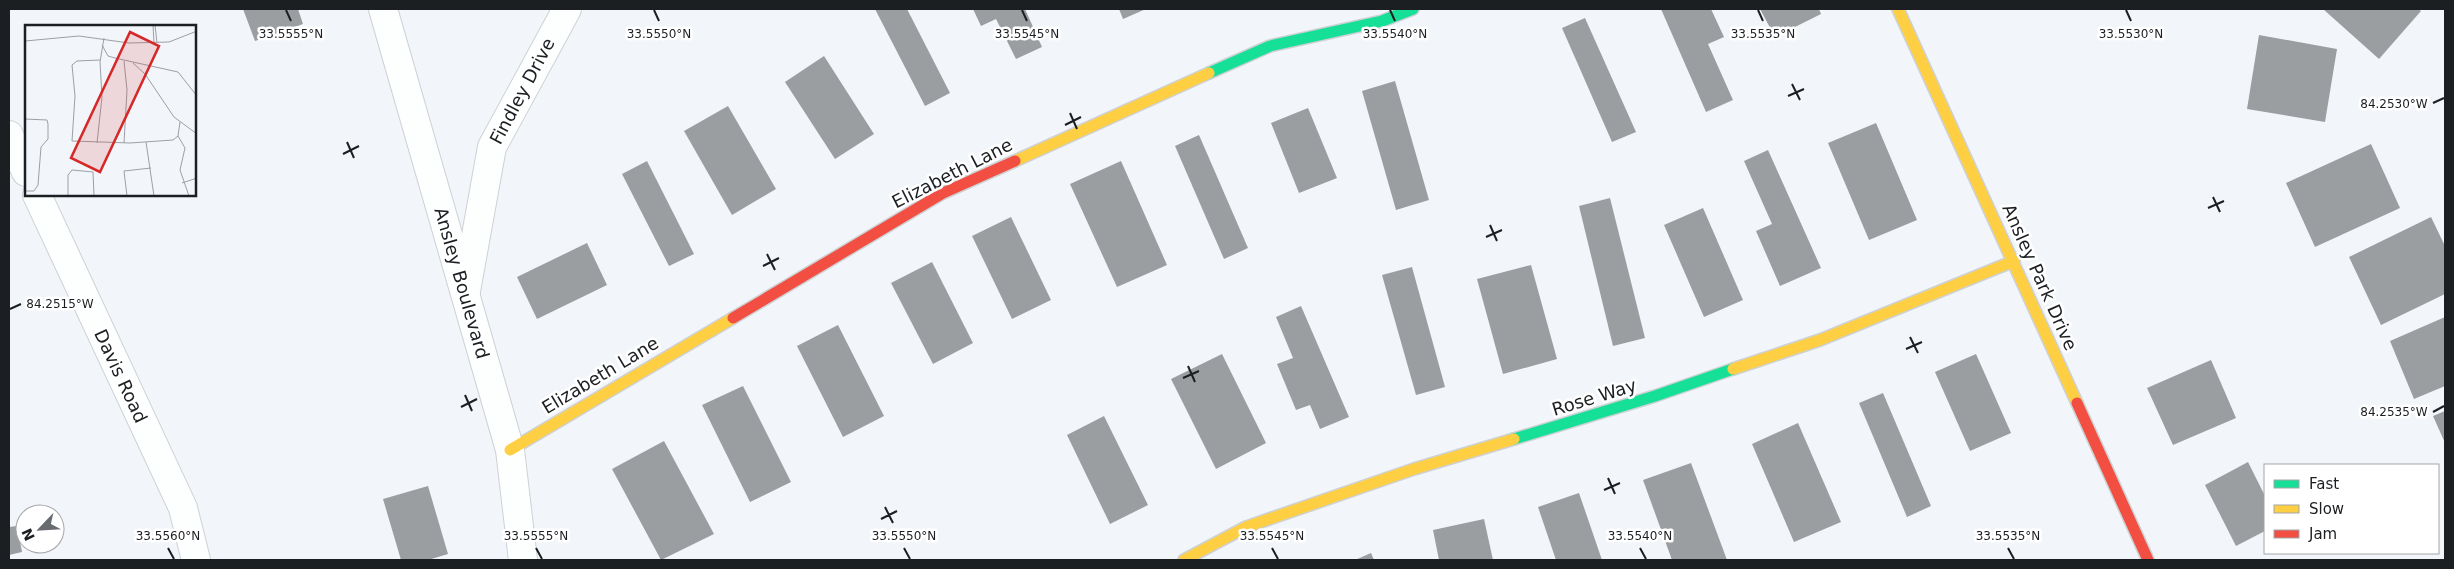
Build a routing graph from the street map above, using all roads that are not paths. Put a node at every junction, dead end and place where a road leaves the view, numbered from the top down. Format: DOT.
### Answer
graph roads {
  1 [pos="383,9"];
  2 [pos="567,9"];
  3 [pos="1413,9"];
  4 [pos="1898,9"];
  5 [pos="9,135"];
  6 [pos="25,170"];
  7 [pos="37,196"];
  8 [pos="2014,261"];
  9 [pos="465,295"];
  10 [pos="510,450"];
  11 [pos="196,560"];
  12 [pos="522,560"];
  13 [pos="1184,560"];
  14 [pos="2148,560"];
  1 -- 9 [label="street, Ansley Boulevard"];
  2 -- 9 [label="street, Findley Drive"];
  3 -- 10 [label="street, Elizabeth Lane"];
  4 -- 8 [label="street, Ansley Park Drive"];
  5 -- 6 [label="street"];
  7 -- 11 [label="street, Davis Road"];
  8 -- 13 [label="street, Rose Way"];
  8 -- 14 [label="street, Ansley Park Drive"];
  9 -- 10 [label="street, Ansley Boulevard"];
  10 -- 12 [label="street, Ansley Boulevard"];
}
